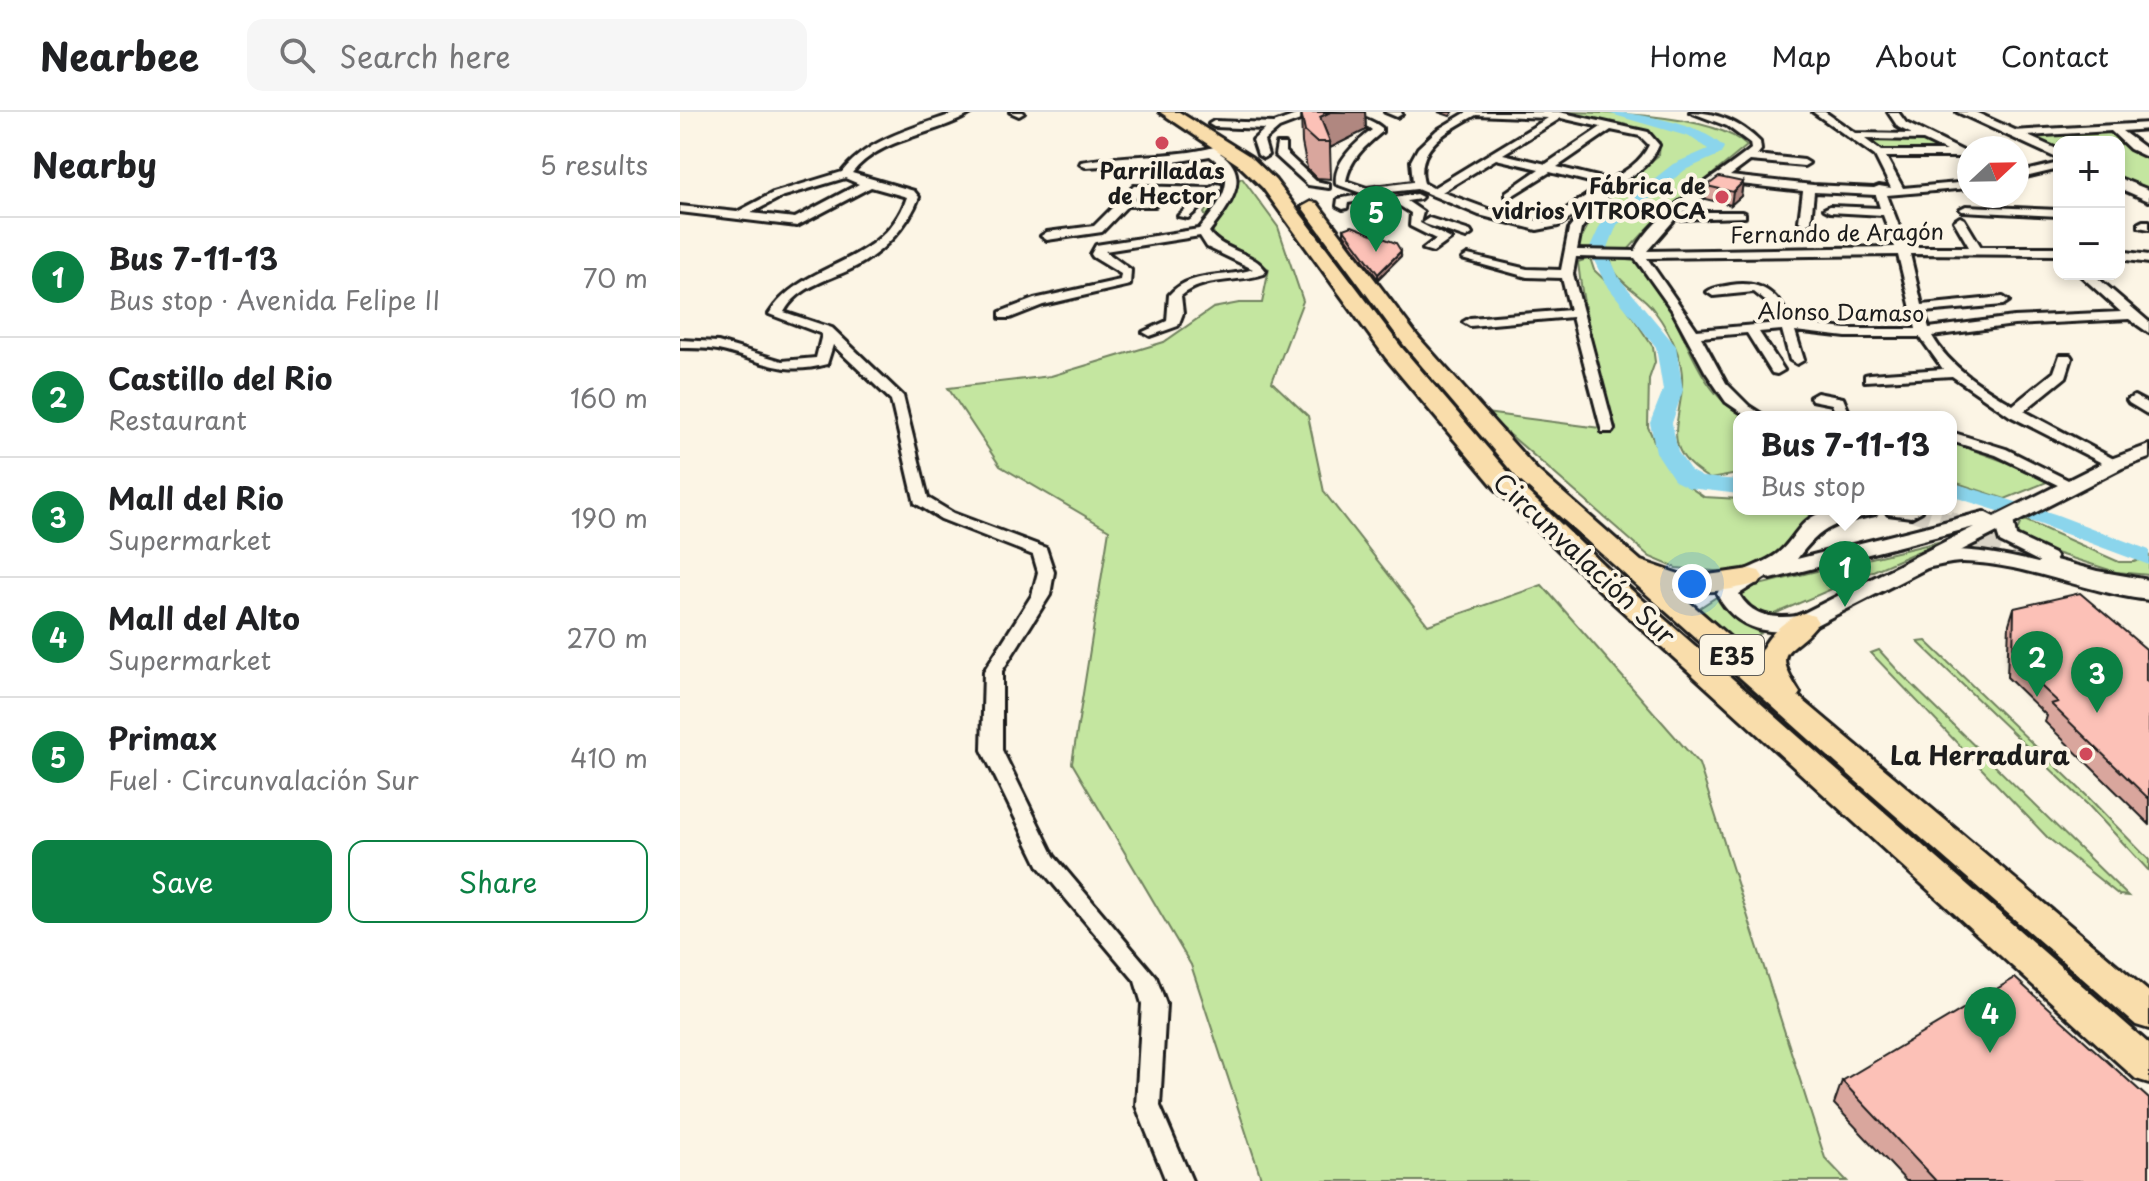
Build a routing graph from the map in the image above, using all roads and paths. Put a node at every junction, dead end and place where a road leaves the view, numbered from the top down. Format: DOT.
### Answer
graph roads {
  1 [pos="968,112"];
  2 [pos="1168,112"];
  3 [pos="1193,112"];
  4 [pos="1315,112"];
  5 [pos="1476,112"];
  6 [pos="1695,112"];
  7 [pos="1818,112"];
  8 [pos="1893,112"];
  9 [pos="1964,112"];
  10 [pos="1559,115"];
  11 [pos="1330,116"];
  12 [pos="2076,119"];
  13 [pos="1275,126"];
  14 [pos="1610,126"];
  15 [pos="2149,126"];
  16 [pos="2113,128"];
  17 [pos="2088,129"];
  18 [pos="2012,134"];
  19 [pos="1851,136"];
  20 [pos="1929,137"];
  21 [pos="1217,141"];
  22 [pos="1275,147"];
  23 [pos="1957,151"];
  24 [pos="2053,152"];
  25 [pos="1879,154"];
  26 [pos="1494,155"];
  27 [pos="2149,155"];
  28 [pos="1957,156"];
  29 [pos="1747,157"];
  30 [pos="1804,163"];
  31 [pos="1085,164"];
  32 [pos="2053,167"];
  33 [pos="1548,169"];
  34 [pos="2029,173"];
  35 [pos="846,174"];
  36 [pos="1232,176"];
  37 [pos="1721,178"];
  38 [pos="869,183"];
  39 [pos="1419,185"];
  40 [pos="1610,185"];
  41 [pos="2125,185"];
  42 [pos="1325,186"];
  43 [pos="1957,187"];
  44 [pos="1809,189"];
  45 [pos="1879,189"];
  46 [pos="1898,190"];
  47 [pos="1211,191"];
  48 [pos="1510,194"];
  49 [pos="1436,195"];
  50 [pos="2149,196"];
  51 [pos="1398,197"];
  52 [pos="1127,203"];
  53 [pos="1151,204"];
  54 [pos="1343,206"];
  55 [pos="681,208"];
  56 [pos="1830,209"];
  57 [pos="2053,211"];
  58 [pos="1887,212"];
  59 [pos="1741,215"];
  60 [pos="738,216"];
  61 [pos="1184,216"];
  62 [pos="1673,216"];
  63 [pos="1415,219"];
  64 [pos="1805,221"];
  65 [pos="1203,232"];
  66 [pos="1466,234"];
  67 [pos="1047,236"];
  68 [pos="1429,249"];
  69 [pos="1976,249"];
  70 [pos="2053,251"];
  71 [pos="1902,252"];
  72 [pos="1573,253"];
  73 [pos="1639,255"];
  74 [pos="2125,256"];
  75 [pos="1468,259"];
  76 [pos="2149,259"];
  77 [pos="1567,274"];
  78 [pos="2092,280"];
  79 [pos="1713,292"];
  80 [pos="2003,301"];
  81 [pos="1918,309"];
  82 [pos="1576,313"];
  83 [pos="1005,315"];
  84 [pos="2130,315"];
  85 [pos="1470,322"];
  86 [pos="1787,326"];
  87 [pos="1750,328"];
  88 [pos="2149,329"];
  89 [pos="1150,332"];
  90 [pos="1925,333"];
  91 [pos="1694,334"];
  92 [pos="829,336"];
  93 [pos="680,344"];
  94 [pos="2065,358"];
  95 [pos="1797,360"];
  96 [pos="1777,370"];
  97 [pos="1955,372"];
  98 [pos="1870,378"];
  99 [pos="1817,397"];
  100 [pos="2149,397"];
  101 [pos="1748,411"];
  102 [pos="1842,411"];
  103 [pos="2015,411"];
  104 [pos="2149,411"];
  105 [pos="1607,429"];
  106 [pos="1957,438"];
  107 [pos="2149,451"];
  108 [pos="2115,464"];
  109 [pos="2069,488"];
  110 [pos="1841,515"];
  111 [pos="2002,518"];
  112 [pos="1599,539"];
  113 [pos="1919,563"];
  114 [pos="2048,565"];
  115 [pos="1750,577"];
  116 [pos="2149,581"];
  117 [pos="2149,587"];
  118 [pos="2149,594"];
  119 [pos="1804,622"];
  120 [pos="1818,729"];
  121 [pos="2149,1014"];
  122 [pos="2149,1067"];
  123 [pos="1179,1181"];
  1 -- 35 [label="street"];
  2 -- 21 [label="highway, Circunvalación Sur / E35"];
  3 -- 21 [label="highway, Circunvalación Sur / E35"];
  4 -- 11 [label="street"];
  4 -- 13 [label="street"];
  5 -- 10 [label="street"];
  5 -- 39 [label="street"];
  6 -- 29 [label="street"];
  7 -- 19 [label="street"];
  8 -- 20 [label="street"];
  9 -- 18 [label="main road"];
  10 -- 14 [label="street"];
  10 -- 26 [label="street"];
  11 -- 22 [label="street"];
  11 -- 39 [label="street"];
  12 -- 17 [label="street"];
  13 -- 21 [label="street"];
  13 -- 22 [label="street"];
  14 -- 33 [label="street"];
  14 -- 40 [label="street"];
  15 -- 16 [label="street"];
  16 -- 17 [label="street"];
  16 -- 27 [label="street"];
  17 -- 18 [label="street"];
  18 -- 24 [label="main road"];
  19 -- 20 [label="street"];
  19 -- 25 [label="street"];
  20 -- 23 [label="street"];
  21 -- 22 [label="highway, Circunvalación Sur / E35"];
  21 -- 31 [label="street"];
  21 -- 36 [label="street"];
  21 -- 122 [label="highway, Circunvalación Sur / E35"];
  22 -- 42 [label="street"];
  22 -- 112 [label="highway, Circunvalación Sur / E35"];
  25 -- 28 [label="street"];
  25 -- 46 [label="street"];
  26 -- 33 [label="street"];
  26 -- 49 [label="street"];
  29 -- 30 [label="street"];
  29 -- 37 [label="street"];
  32 -- 34 [label="street"];
  33 -- 40 [label="street"];
  33 -- 48 [label="street"];
  35 -- 38 [label="street"];
  35 -- 60 [label="street"];
  36 -- 47 [label="street"];
  36 -- 65 [label="street"];
  37 -- 44 [label="street"];
  37 -- 62 [label="street"];
  38 -- 60 [label="street"];
  38 -- 92 [label="street"];
  39 -- 49 [label="street"];
  40 -- 49 [label="street"];
  40 -- 72 [label="street"];
  41 -- 50 [label="main road"];
  43 -- 46 [label="street"];
  44 -- 45 [label="street"];
  44 -- 64 [label="street"];
  45 -- 46 [label="street"];
  45 -- 58 [label="street"];
  47 -- 52 [label="street"];
  47 -- 61 [label="street"];
  49 -- 51 [label="street"];
  51 -- 54 [label="street"];
  51 -- 63 [label="street"];
  52 -- 53 [label="street"];
  52 -- 67 [label="street"];
  55 -- 60 [label="street"];
  56 -- 58 [label="street"];
  57 -- 69 [label="street"];
  58 -- 71 [label="street"];
  59 -- 62 [label="street"];
  62 -- 73 [label="street"];
  63 -- 66 [label="street"];
  63 -- 68 [label="street"];
  65 -- 83 [label="street"];
  65 -- 89 [label="street"];
  69 -- 70 [label="street, Fernando de Aragón"];
  69 -- 71 [label="street, Fernando de Aragón"];
  71 -- 73 [label="street, Fernando de Aragón"];
  71 -- 81 [label="street"];
  72 -- 73 [label="street, Fernando de Aragón"];
  72 -- 77 [label="street"];
  73 -- 91 [label="street"];
  74 -- 76 [label="street"];
  75 -- 77 [label="street"];
  77 -- 82 [label="street"];
  78 -- 84 [label="street"];
  79 -- 86 [label="street"];
  80 -- 81 [label="street"];
  81 -- 90 [label="street"];
  82 -- 85 [label="street"];
  82 -- 105 [label="street"];
  84 -- 88 [label="street"];
  84 -- 90 [label="street, Alonso Damaso"];
  86 -- 87 [label="street, Alonso Damaso"];
  86 -- 90 [label="street, Alonso Damaso"];
  86 -- 95 [label="street"];
  87 -- 91 [label="street, Alonso Damaso"];
  87 -- 96 [label="street"];
  90 -- 97 [label="street"];
  91 -- 101 [label="street"];
  92 -- 93 [label="street"];
  92 -- 123 [label="street"];
  94 -- 103 [label="street"];
  97 -- 98 [label="street"];
  97 -- 103 [label="street"];
  99 -- 102 [label="street"];
  100 -- 104 [label="street"];
  103 -- 108 [label="street"];
  106 -- 109 [label="street"];
  107 -- 108 [label="main road"];
  108 -- 109 [label="main road"];
  109 -- 111 [label="main road"];
  110 -- 115 [label="main road"];
  111 -- 113 [label="main road"];
  111 -- 115 [label="main road"];
  111 -- 116 [label="street"];
  112 -- 115 [label="highway"];
  112 -- 120 [label="highway, Circunvalación Sur / E35"];
  113 -- 118 [label="street"];
  113 -- 119 [label="main road"];
  114 -- 117 [label="main road"];
  115 -- 119 [label="main road"];
  119 -- 120 [label="highway"];
  120 -- 121 [label="highway, Circunvalación Sur / E35"];
}
